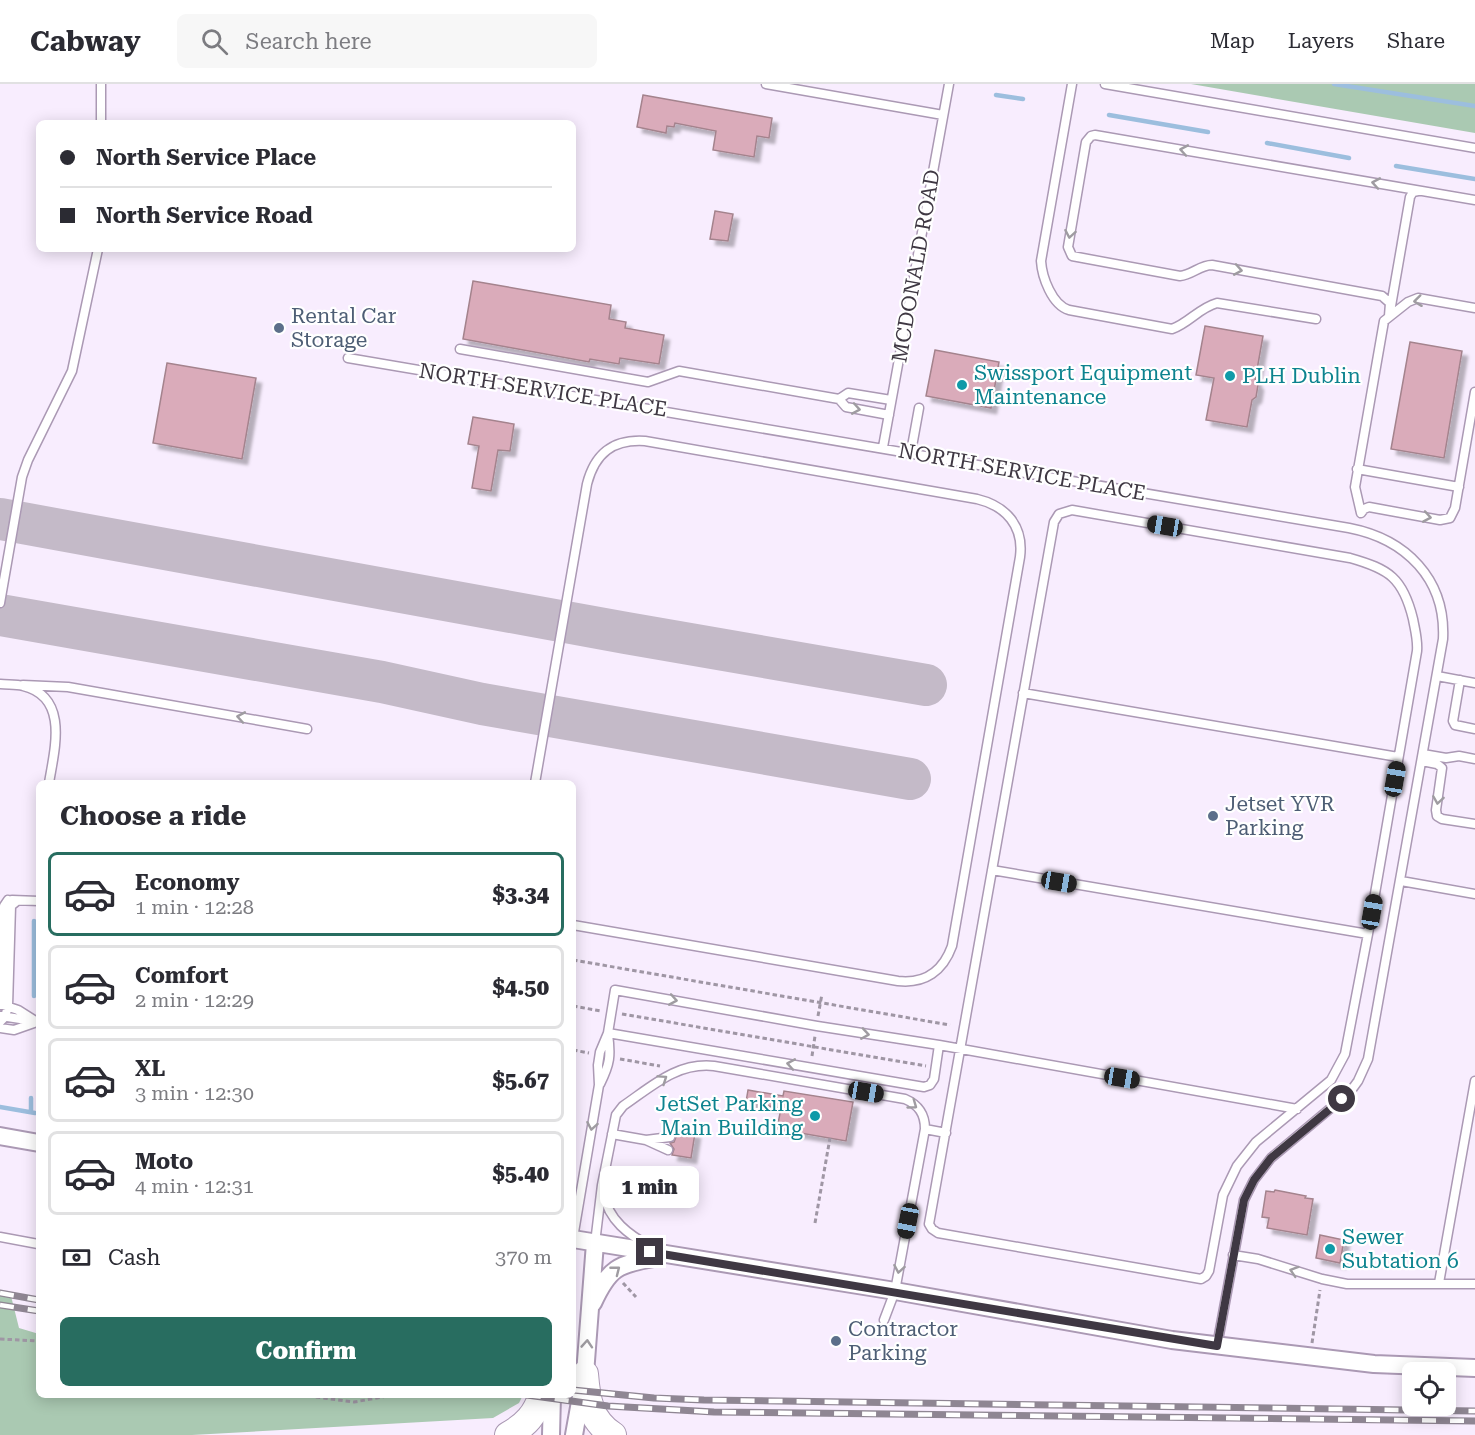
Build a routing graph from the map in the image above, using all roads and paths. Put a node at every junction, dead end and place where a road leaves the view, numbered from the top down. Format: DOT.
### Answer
graph roads {
  1 [pos="101,84"];
  2 [pos="766,84"];
  3 [pos="949,84"];
  4 [pos="1072,84"];
  5 [pos="1105,84"];
  6 [pos="943,115"];
  7 [pos="101,120"];
  8 [pos="1475,148"];
  9 [pos="1418,190"];
  10 [pos="1475,200"];
  11 [pos="97,252"];
  12 [pos="1475,308"];
  13 [pos="1390,312"];
  14 [pos="1316,319"];
  15 [pos="460,349"];
  16 [pos="348,358"];
  17 [pos="1475,393"];
  18 [pos="839,399"];
  19 [pos="891,400"];
  20 [pos="919,408"];
  21 [pos="889,415"];
  22 [pos="883,447"];
  23 [pos="911,452"];
  24 [pos="1357,469"];
  25 [pos="1459,487"];
  26 [pos="1361,513"];
  27 [pos="1359,530"];
  28 [pos="0,603"];
  29 [pos="1437,676"];
  30 [pos="1460,680"];
  31 [pos="1475,683"];
  32 [pos="0,684"];
  33 [pos="23,685"];
  34 [pos="1023,693"];
  35 [pos="303,728"];
  36 [pos="1475,729"];
  37 [pos="1398,757"];
  38 [pos="1422,757"];
  39 [pos="1475,759"];
  40 [pos="49,780"];
  41 [pos="536,780"];
  42 [pos="1475,825"];
  43 [pos="992,870"];
  44 [pos="1401,881"];
  45 [pos="1475,894"];
  46 [pos="8,900"];
  47 [pos="36,901"];
  48 [pos="576,926"];
  49 [pos="1368,934"];
  50 [pos="576,961"];
  51 [pos="822,994"];
  52 [pos="820,1004"];
  53 [pos="2,1005"];
  54 [pos="576,1006"];
  55 [pos="604,1011"];
  56 [pos="620,1014"];
  57 [pos="2,1018"];
  58 [pos="818,1018"];
  59 [pos="36,1021"];
  60 [pos="36,1022"];
  61 [pos="36,1023"];
  62 [pos="950,1025"];
  63 [pos="0,1028"];
  64 [pos="816,1030"];
  65 [pos="608,1034"];
  66 [pos="939,1046"];
  67 [pos="813,1047"];
  68 [pos="960,1049"];
  69 [pos="576,1051"];
  70 [pos="596,1054"];
  71 [pos="615,1058"];
  72 [pos="811,1061"];
  73 [pos="663,1066"];
  74 [pos="929,1067"];
  75 [pos="1475,1081"];
  76 [pos="1297,1109"];
  77 [pos="925,1129"];
  78 [pos="946,1133"];
  79 [pos="612,1134"];
  80 [pos="0,1136"];
  81 [pos="670,1137"];
  82 [pos="830,1138"];
  83 [pos="646,1140"];
  84 [pos="36,1142"];
  85 [pos="668,1150"];
  86 [pos="602,1185"];
  87 [pos="576,1221"];
  88 [pos="815,1223"];
  89 [pos="0,1237"];
  90 [pos="576,1239"];
  91 [pos="595,1243"];
  92 [pos="36,1244"];
  93 [pos="667,1256"];
  94 [pos="1233,1256"];
  95 [pos="618,1278"];
  96 [pos="1322,1280"];
  97 [pos="1439,1283"];
  98 [pos="1475,1284"];
  99 [pos="895,1292"];
  100 [pos="636,1297"];
  101 [pos="589,1315"];
  102 [pos="885,1320"];
  103 [pos="0,1339"];
  104 [pos="36,1341"];
  105 [pos="1217,1346"];
  106 [pos="1310,1357"];
  107 [pos="1475,1368"];
  108 [pos="585,1374"];
  109 [pos="324,1398"];
  110 [pos="383,1398"];
  111 [pos="541,1398"];
  112 [pos="552,1398"];
  113 [pos="508,1435"];
  114 [pos="551,1435"];
  115 [pos="574,1435"];
  116 [pos="613,1435"];
  1 -- 7 [label="lane"];
  2 -- 6 [label="lane"];
  3 -- 6 [label="lane, MCDONALD ROAD"];
  4 -- 14 [label="lane"];
  5 -- 8 [label="lane"];
  6 -- 19 [label="lane, MCDONALD ROAD"];
  9 -- 10 [label="lane"];
  9 -- 13 [label="lane"];
  9 -- 13 [label="lane, one-way"];
  11 -- 28 [label="lane"];
  12 -- 13 [label="lane, one-way"];
  13 -- 24 [label="lane"];
  15 -- 18 [label="lane"];
  16 -- 22 [label="lane, NORTH SERVICE PLACE"];
  17 -- 25 [label="lane"];
  18 -- 19 [label="lane"];
  18 -- 21 [label="lane, one-way"];
  19 -- 21 [label="lane, MCDONALD ROAD"];
  20 -- 23 [label="lane"];
  21 -- 22 [label="lane, MCDONALD ROAD"];
  22 -- 23 [label="lane, NORTH SERVICE PLACE"];
  23 -- 27 [label="lane, NORTH SERVICE PLACE"];
  24 -- 25 [label="lane"];
  24 -- 26 [label="lane"];
  26 -- 25 [label="lane, one-way"];
  26 -- 27 [label="lane"];
  27 -- 29 [label="lane, NORTH SERVICE PLACE"];
  29 -- 30 [label="lane"];
  29 -- 38 [label="lane, NORTH SERVICE PLACE"];
  30 -- 31 [label="lane"];
  30 -- 36 [label="lane"];
  32 -- 33 [label="lane"];
  35 -- 33 [label="lane, one-way"];
  33 -- 40 [label="lane"];
  34 -- 37 [label="lane"];
  34 -- 37 [label="lane"];
  34 -- 43 [label="lane"];
  37 -- 49 [label="lane"];
  38 -- 39 [label="lane"];
  38 -- 42 [label="lane, one-way"];
  38 -- 44 [label="lane, NORTH SERVICE PLACE"];
  41 -- 48 [label="lane"];
  43 -- 49 [label="lane"];
  43 -- 68 [label="lane"];
  44 -- 45 [label="lane"];
  44 -- 94 [label="lane, NORTH SERVICE PLACE"];
  46 -- 47 [label="lane"];
  46 -- 53 [label="lane"];
  49 -- 76 [label="lane"];
  50 -- 52 [label="path"];
  51 -- 52 [label="path"];
  52 -- 58 [label="path"];
  52 -- 62 [label="path"];
  53 -- 57 [label="lane"];
  53 -- 59 [label="lane"];
  54 -- 55 [label="path"];
  56 -- 67 [label="path"];
  57 -- 60 [label="lane"];
  61 -- 63 [label="lane"];
  64 -- 67 [label="path"];
  66 -- 65 [label="lane, one-way"];
  65 -- 66 [label="lane, one-way"];
  65 -- 87 [label="lane, one-way"];
  66 -- 68 [label="lane"];
  67 -- 72 [label="path"];
  67 -- 74 [label="path"];
  68 -- 76 [label="lane"];
  68 -- 78 [label="lane"];
  69 -- 70 [label="path"];
  71 -- 73 [label="path"];
  75 -- 97 [label="lane"];
  76 -- 78 [label="lane"];
  77 -- 78 [label="lane"];
  79 -- 77 [label="lane, one-way"];
  77 -- 99 [label="lane, one-way"];
  79 -- 83 [label="lane"];
  79 -- 86 [label="lane"];
  80 -- 84 [label="street"];
  81 -- 83 [label="lane"];
  82 -- 88 [label="path"];
  83 -- 85 [label="lane"];
  86 -- 91 [label="lane"];
  86 -- 93 [label="lane"];
  89 -- 92 [label="lane"];
  90 -- 91 [label="street"];
  91 -- 93 [label="street"];
  91 -- 101 [label="street"];
  93 -- 99 [label="street"];
  101 -- 93 [label="street, one-way"];
  96 -- 94 [label="lane, one-way"];
  94 -- 105 [label="lane, NORTH SERVICE PLACE"];
  95 -- 100 [label="path"];
  96 -- 97 [label="lane"];
  96 -- 106 [label="path"];
  97 -- 98 [label="lane"];
  99 -- 102 [label="lane"];
  99 -- 105 [label="street"];
  108 -- 101 [label="street, one-way"];
  103 -- 104 [label="path"];
  105 -- 106 [label="street"];
  106 -- 107 [label="street"];
  108 -- 115 [label="street"];
  108 -- 116 [label="main road"];
  109 -- 110 [label="path"];
  111 -- 113 [label="main road"];
  112 -- 114 [label="street"];
}
